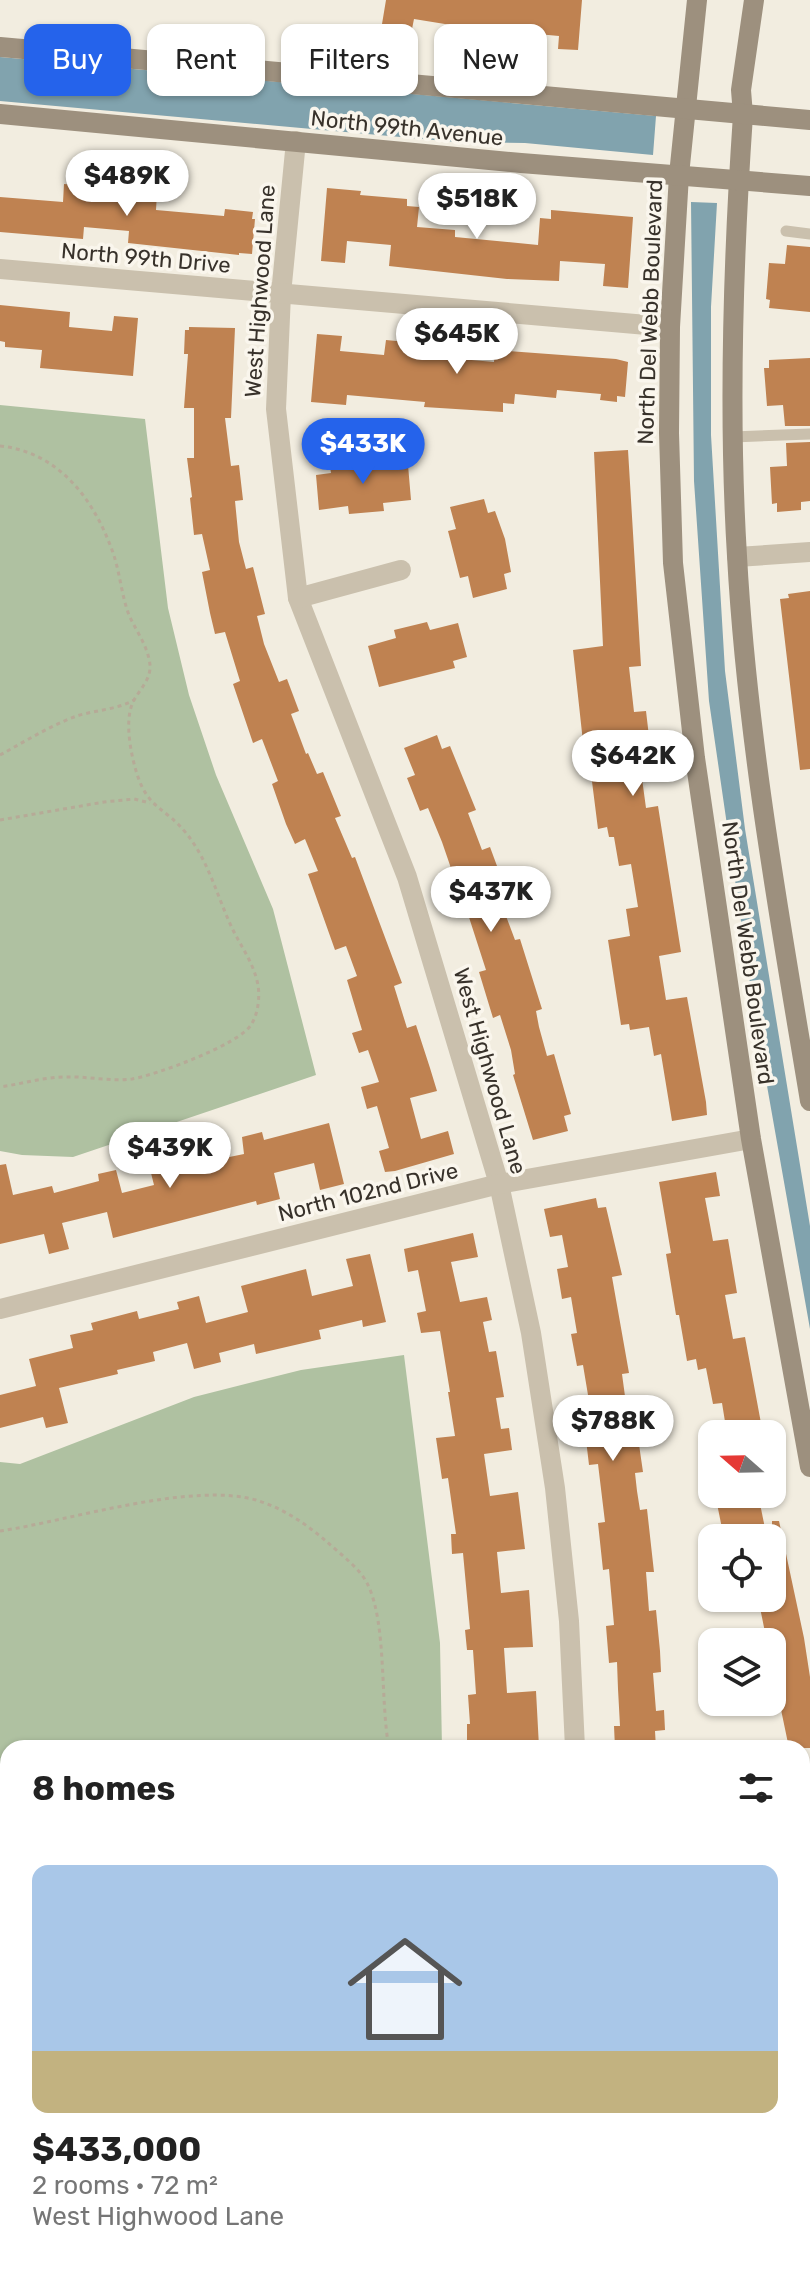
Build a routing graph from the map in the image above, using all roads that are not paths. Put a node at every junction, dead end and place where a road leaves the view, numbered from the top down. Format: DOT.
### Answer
graph roads {
  1 [pos="697,0"];
  2 [pos="754,0"];
  3 [pos="0,47"];
  4 [pos="686,108"];
  5 [pos="0,114"];
  6 [pos="743,115"];
  7 [pos="810,120"];
  8 [pos="296,141"];
  9 [pos="679,175"];
  10 [pos="739,180"];
  11 [pos="810,186"];
  12 [pos="786,231"];
  13 [pos="810,234"];
  14 [pos="0,269"];
  15 [pos="281,294"];
  16 [pos="670,327"];
  17 [pos="810,434"];
  18 [pos="733,437"];
  19 [pos="810,552"];
  20 [pos="737,557"];
  21 [pos="401,570"];
  22 [pos="298,598"];
  23 [pos="810,1101"];
  24 [pos="751,1139"];
  25 [pos="499,1184"];
  26 [pos="0,1309"];
  27 [pos="810,1467"];
  28 [pos="575,1740"];
  1 -- 4 [label="street, North Del Webb Boulevard"];
  2 -- 6 [label="street, North Del Webb Boulevard"];
  3 -- 4 [label="street, North 99th Avenue"];
  4 -- 6 [label="street, North 99th Avenue"];
  4 -- 9 [label="street, North Del Webb Boulevard"];
  5 -- 8 [label="street, North 99th Avenue"];
  6 -- 7 [label="street, North 99th Avenue"];
  6 -- 10 [label="street, North Del Webb Boulevard"];
  8 -- 9 [label="street, North 99th Avenue"];
  8 -- 15 [label="street, West Highwood Lane"];
  9 -- 10 [label="street, North 99th Avenue"];
  9 -- 16 [label="street, North Del Webb Boulevard"];
  10 -- 11 [label="street, North 99th Avenue"];
  10 -- 18 [label="street, North Del Webb Boulevard"];
  12 -- 13 [label="lane"];
  14 -- 15 [label="street, North 99th Drive"];
  15 -- 16 [label="street, North 99th Drive"];
  15 -- 22 [label="street, West Highwood Lane"];
  16 -- 24 [label="street, North Del Webb Boulevard"];
  17 -- 18 [label="lane"];
  18 -- 20 [label="street, North Del Webb Boulevard"];
  19 -- 20 [label="street"];
  20 -- 23 [label="street, North Del Webb Boulevard"];
  21 -- 22 [label="street"];
  22 -- 25 [label="street, West Highwood Lane"];
  24 -- 25 [label="street, North 102nd Drive"];
  24 -- 27 [label="street, North Del Webb Boulevard"];
  25 -- 26 [label="street, North 102nd Drive"];
  25 -- 28 [label="street, West Highwood Lane"];
}
